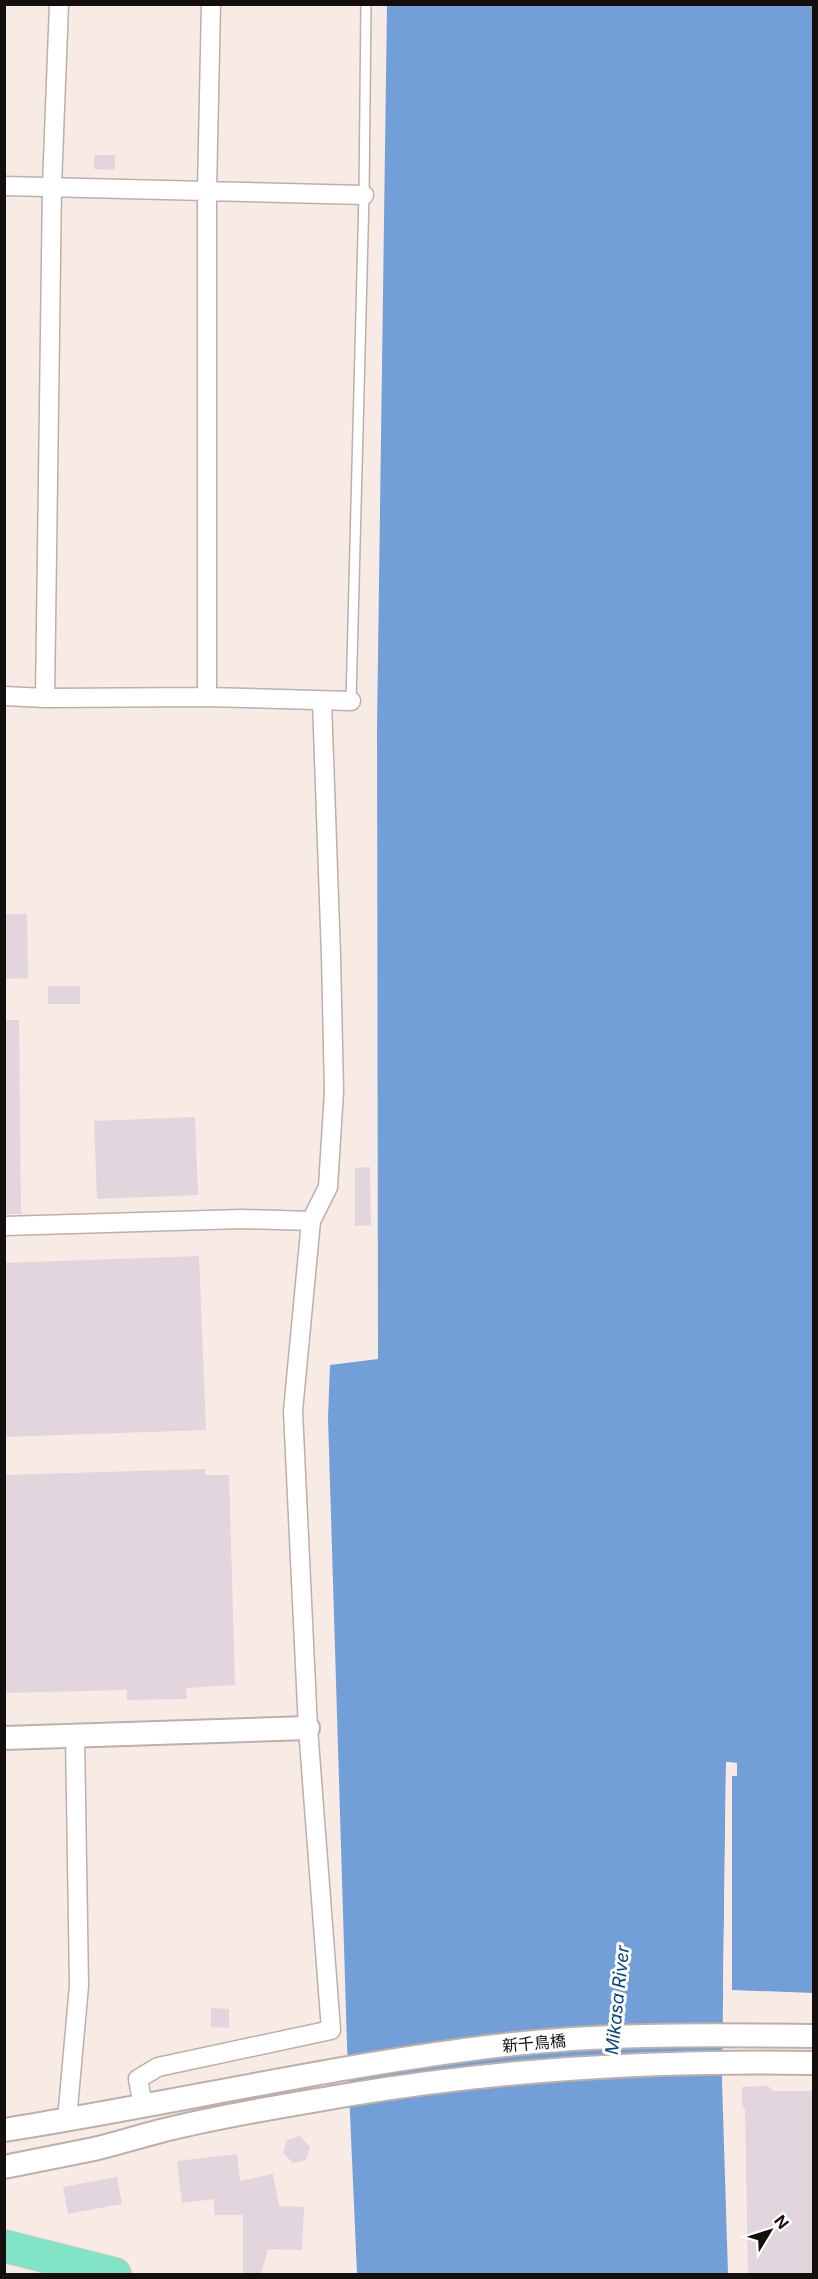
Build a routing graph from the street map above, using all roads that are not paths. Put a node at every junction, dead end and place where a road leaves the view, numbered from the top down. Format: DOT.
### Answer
graph roads {
  1 [pos="59,4"];
  2 [pos="211,4"];
  3 [pos="366,4"];
  4 [pos="4,186"];
  5 [pos="52,186"];
  6 [pos="207,190"];
  7 [pos="364,195"];
  8 [pos="4,696"];
  9 [pos="207,697"];
  10 [pos="45,698"];
  11 [pos="322,701"];
  12 [pos="351,701"];
  13 [pos="311,1221"];
  14 [pos="4,1226"];
  15 [pos="308,1728"];
  16 [pos="75,1735"];
  17 [pos="4,1738"];
  18 [pos="813,2036"];
  19 [pos="813,2063"];
  20 [pos="142,2106"];
  21 [pos="67,2119"];
  22 [pos="4,2130"];
  23 [pos="4,2167"];
  24 [pos="4,2246"];
  25 [pos="4,2263"];
  26 [pos="36,2274"];
  27 [pos="43,2274"];
  28 [pos="75,2274"];
  29 [pos="115,2274"];
  1 -- 5 [label="street"];
  2 -- 6 [label="street"];
  3 -- 7 [label="lane"];
  4 -- 5 [label="street"];
  5 -- 6 [label="street"];
  5 -- 10 [label="street"];
  6 -- 7 [label="street"];
  6 -- 9 [label="street"];
  7 -- 12 [label="lane"];
  8 -- 10 [label="street"];
  9 -- 10 [label="street"];
  9 -- 11 [label="street"];
  11 -- 12 [label="street"];
  11 -- 13 [label="street"];
  13 -- 14 [label="street"];
  13 -- 15 [label="street"];
  15 -- 16 [label="street"];
  15 -- 20 [label="street"];
  16 -- 17 [label="street"];
  16 -- 21 [label="street"];
  18 -- 20 [label="street, 新千鳥橋"];
  19 -- 23 [label="street, 新千鳥橋"];
  20 -- 21 [label="street, 新千鳥橋"];
  21 -- 22 [label="street, 新千鳥橋"];
  24 -- 29 [label="highway"];
  25 -- 26 [label="highway"];
  25 -- 27 [label="highway"];
  25 -- 28 [label="highway"];
}
